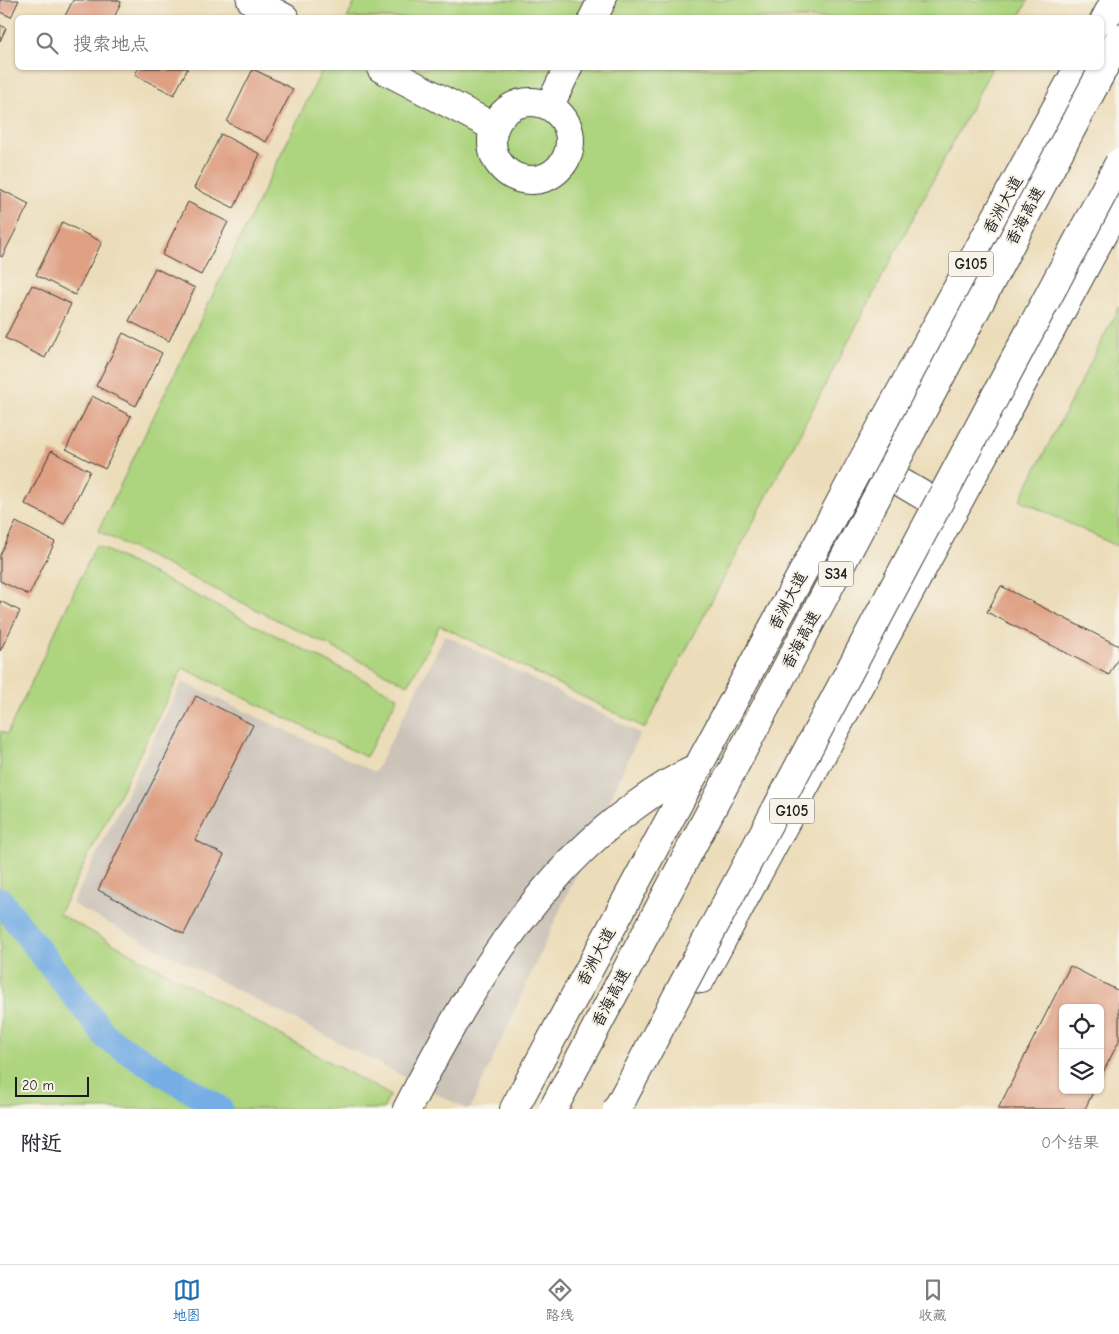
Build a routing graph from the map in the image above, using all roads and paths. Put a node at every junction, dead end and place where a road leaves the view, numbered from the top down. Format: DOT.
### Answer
graph roads {
  1 [pos="251,0"];
  2 [pos="602,0"];
  3 [pos="1115,0"];
  4 [pos="279,15"];
  5 [pos="594,15"];
  6 [pos="1104,21"];
  7 [pos="1119,39"];
  8 [pos="1104,67"];
  9 [pos="385,70"];
  10 [pos="567,70"];
  11 [pos="1077,70"];
  12 [pos="1103,70"];
  13 [pos="550,105"];
  14 [pos="494,126"];
  15 [pos="1119,164"];
  16 [pos="1119,204"];
  17 [pos="864,460"];
  18 [pos="953,513"];
  19 [pos="698,768"];
  20 [pos="408,1109"];
  21 [pos="514,1109"];
  22 [pos="553,1109"];
  23 [pos="617,1109"];
  24 [pos="631,1109"];
  1 -- 4 [label="main road"];
  2 -- 5 [label="main road"];
  3 -- 6 [label="main road"];
  7 -- 8 [label="main road, 香海高速 / S34, bridge"];
  9 -- 14 [label="main road"];
  10 -- 13 [label="main road"];
  11 -- 17 [label="main road, 香洲大道 / G105"];
  12 -- 22 [label="main road, 香海高速 / S34, bridge"];
  13 -- 14 [label="main road"];
  13 -- 14 [label="main road"];
  15 -- 23 [label="main road, bridge"];
  16 -- 18 [label="main road, G105"];
  17 -- 18 [label="main road"];
  17 -- 19 [label="main road, 香洲大道 / G105"];
  18 -- 24 [label="main road, G105"];
  19 -- 20 [label="main road"];
  19 -- 21 [label="main road, 香洲大道 / G105"];
}
